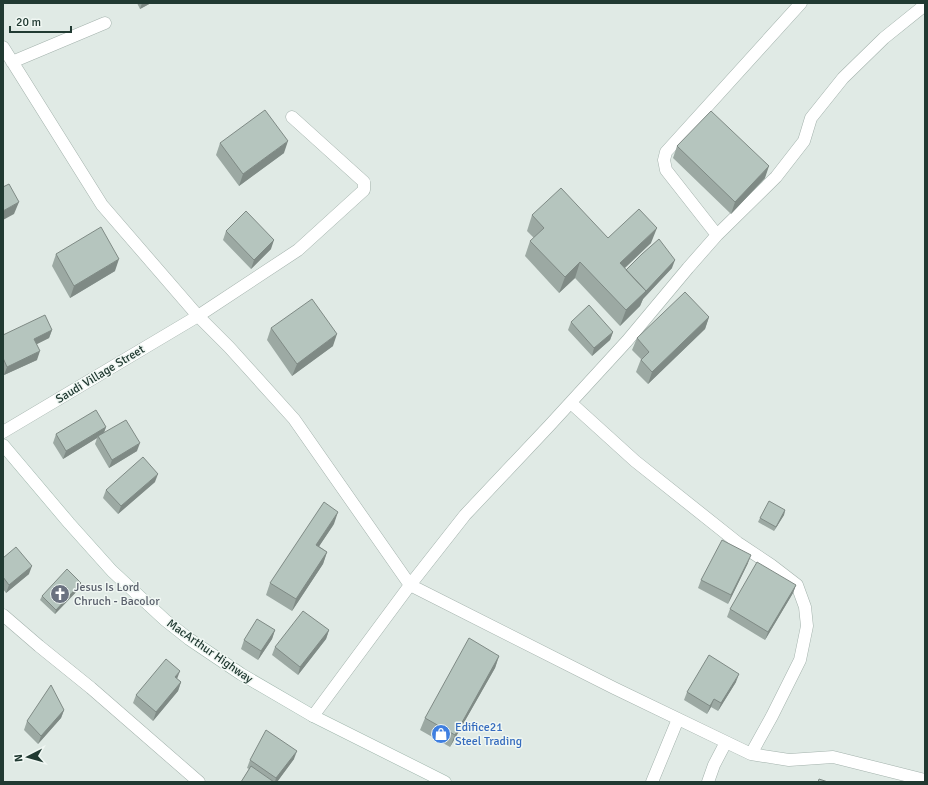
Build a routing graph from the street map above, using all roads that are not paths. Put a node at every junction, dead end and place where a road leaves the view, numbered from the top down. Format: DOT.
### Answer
graph roads {
  1 [pos="801,3"];
  2 [pos="925,5"];
  3 [pos="105,23"];
  4 [pos="3,47"];
  5 [pos="12,62"];
  6 [pos="292,117"];
  7 [pos="718,235"];
  8 [pos="198,316"];
  9 [pos="571,402"];
  10 [pos="3,432"];
  11 [pos="4,447"];
  12 [pos="410,585"];
  13 [pos="3,615"];
  14 [pos="313,716"];
  15 [pos="678,719"];
  16 [pos="726,742"];
  17 [pos="751,754"];
  18 [pos="925,780"];
  19 [pos="199,782"];
  20 [pos="445,782"];
  21 [pos="652,782"];
  22 [pos="708,782"];
  1 -- 7 [label="street"];
  2 -- 7 [label="street"];
  3 -- 5 [label="street"];
  4 -- 5 [label="street"];
  5 -- 8 [label="street"];
  6 -- 8 [label="street, Saudi Village Street"];
  7 -- 9 [label="street"];
  8 -- 10 [label="street, Saudi Village Street"];
  8 -- 12 [label="street"];
  9 -- 12 [label="street"];
  9 -- 17 [label="street"];
  11 -- 14 [label="street, MacArthur Highway"];
  12 -- 14 [label="street"];
  12 -- 15 [label="street"];
  13 -- 19 [label="street"];
  14 -- 20 [label="street, MacArthur Highway"];
  15 -- 16 [label="street"];
  15 -- 21 [label="street"];
  16 -- 17 [label="street"];
  16 -- 22 [label="street"];
  17 -- 18 [label="street"];
}
